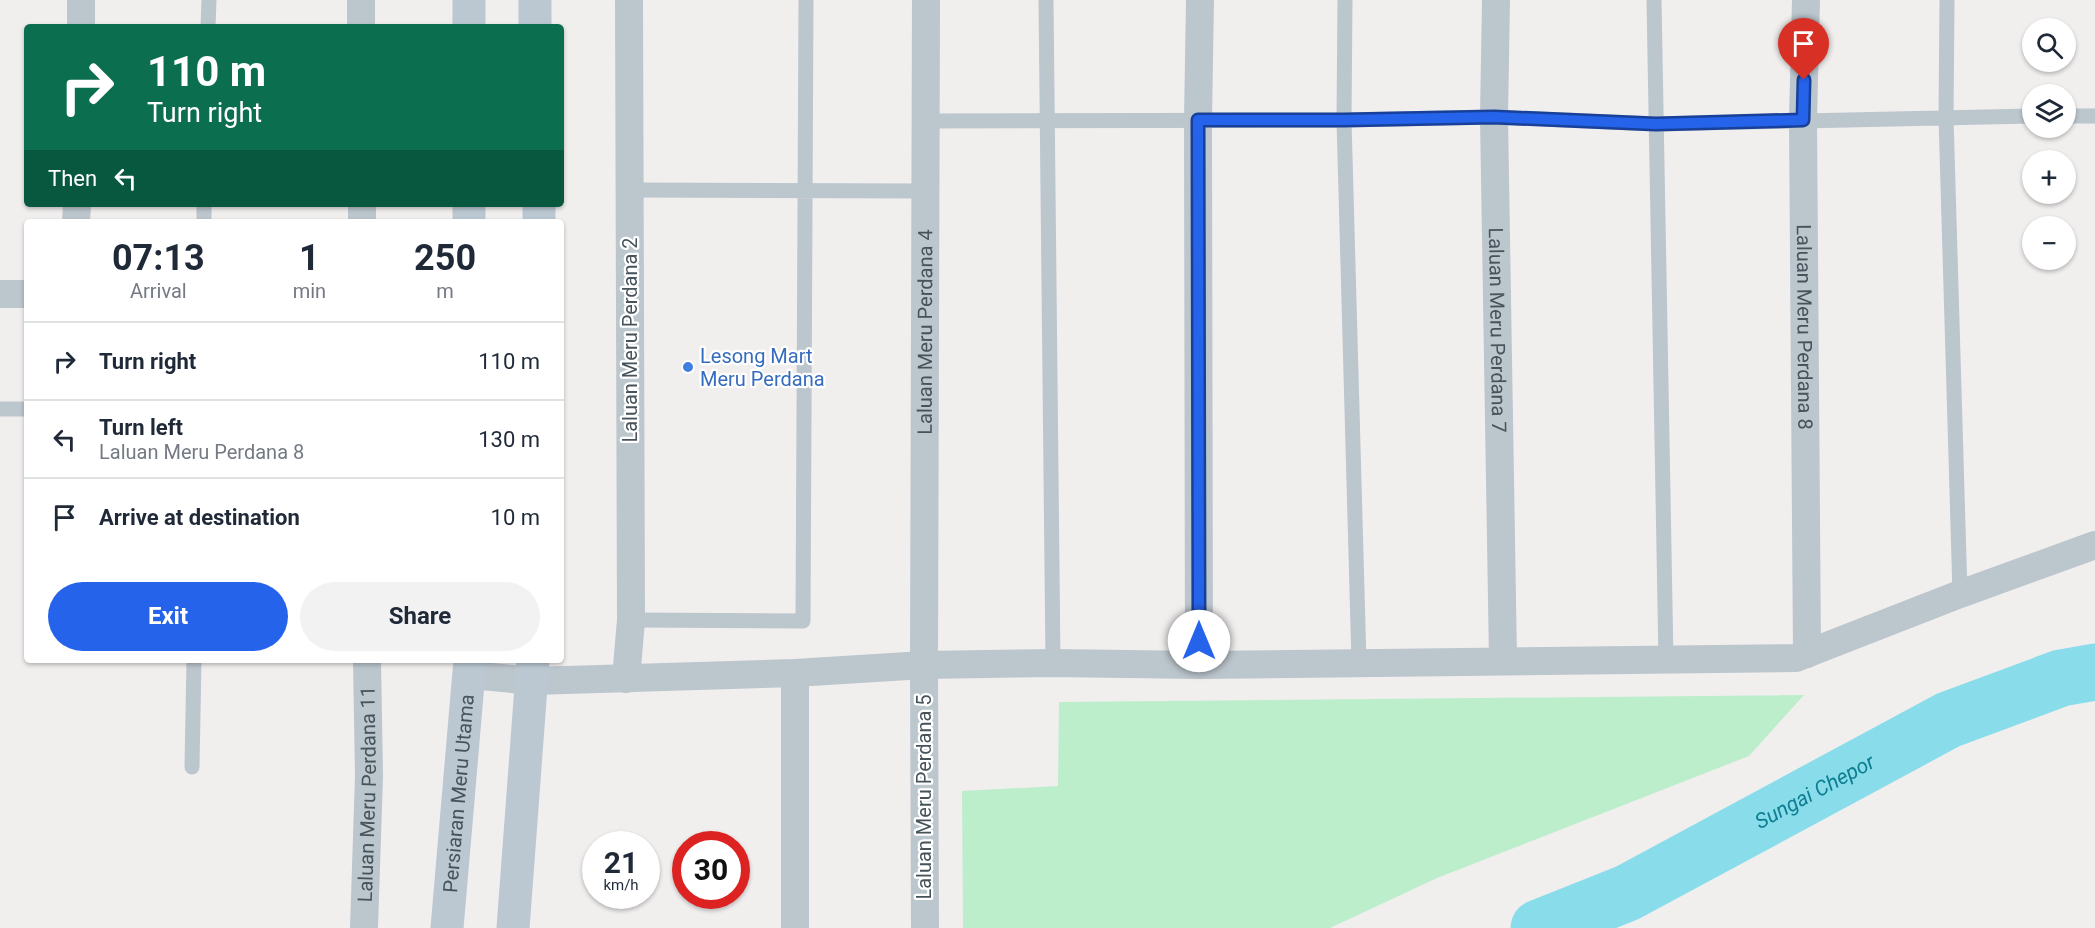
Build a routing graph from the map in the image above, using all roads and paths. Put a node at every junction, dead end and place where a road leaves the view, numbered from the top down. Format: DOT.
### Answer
graph roads {
  1 [pos="81,0"];
  2 [pos="209,0"];
  3 [pos="361,0"];
  4 [pos="469,0"];
  5 [pos="535,0"];
  6 [pos="629,0"];
  7 [pos="806,0"];
  8 [pos="926,0"];
  9 [pos="1046,0"];
  10 [pos="1200,0"];
  11 [pos="1345,0"];
  12 [pos="1496,0"];
  13 [pos="1654,0"];
  14 [pos="1806,0"];
  15 [pos="1947,0"];
  16 [pos="81,24"];
  17 [pos="208,24"];
  18 [pos="361,24"];
  19 [pos="469,24"];
  20 [pos="535,24"];
  21 [pos="2022,116"];
  22 [pos="2076,116"];
  23 [pos="2095,116"];
  24 [pos="1494,117"];
  25 [pos="1946,117"];
  26 [pos="1046,120"];
  27 [pos="1198,120"];
  28 [pos="1344,120"];
  29 [pos="1803,120"];
  30 [pos="927,121"];
  31 [pos="1656,124"];
  32 [pos="630,190"];
  33 [pos="805,191"];
  34 [pos="926,191"];
  35 [pos="0,294"];
  36 [pos="24,294"];
  37 [pos="0,409"];
  38 [pos="24,409"];
  39 [pos="2095,545"];
  40 [pos="1960,594"];
  41 [pos="631,620"];
  42 [pos="1807,654"];
  43 [pos="1503,660"];
  44 [pos="1666,660"];
  45 [pos="194,663"];
  46 [pos="367,663"];
  47 [pos="1053,663"];
  48 [pos="1359,663"];
  49 [pos="924,665"];
  50 [pos="1199,665"];
  51 [pos="470,668"];
  52 [pos="533,670"];
  53 [pos="795,673"];
  54 [pos="626,679"];
  55 [pos="192,767"];
  56 [pos="364,928"];
  57 [pos="447,928"];
  58 [pos="513,928"];
  59 [pos="795,928"];
  60 [pos="925,928"];
  1 -- 16 [label="street"];
  2 -- 17 [label="lane"];
  3 -- 18 [label="street"];
  4 -- 19 [label="street"];
  5 -- 20 [label="street"];
  6 -- 32 [label="street, Laluan Meru Perdana 2"];
  7 -- 33 [label="lane"];
  8 -- 30 [label="street, Laluan Meru Perdana 4"];
  9 -- 26 [label="lane"];
  10 -- 27 [label="street"];
  11 -- 28 [label="lane"];
  12 -- 24 [label="street, Laluan Meru Perdana 7"];
  13 -- 31 [label="lane"];
  14 -- 29 [label="street, Laluan Meru Perdana 8"];
  15 -- 25 [label="lane"];
  21 -- 25 [label="lane"];
  22 -- 23 [label="lane"];
  24 -- 28 [label="lane"];
  24 -- 31 [label="lane"];
  24 -- 43 [label="street, Laluan Meru Perdana 7"];
  25 -- 29 [label="lane"];
  25 -- 40 [label="lane"];
  26 -- 27 [label="lane"];
  26 -- 30 [label="lane"];
  26 -- 47 [label="lane"];
  27 -- 28 [label="lane"];
  27 -- 50 [label="street"];
  28 -- 48 [label="lane"];
  29 -- 31 [label="lane"];
  29 -- 42 [label="street, Laluan Meru Perdana 8"];
  30 -- 34 [label="street, Laluan Meru Perdana 4"];
  31 -- 44 [label="lane"];
  32 -- 33 [label="lane"];
  32 -- 41 [label="street, Laluan Meru Perdana 2"];
  33 -- 34 [label="lane"];
  33 -- 41 [label="lane"];
  34 -- 49 [label="street, Laluan Meru Perdana 4"];
  35 -- 36 [label="street"];
  37 -- 38 [label="lane"];
  39 -- 40 [label="street"];
  40 -- 42 [label="street"];
  41 -- 54 [label="street, Laluan Meru Perdana 2"];
  42 -- 44 [label="street"];
  43 -- 44 [label="street"];
  43 -- 48 [label="street"];
  45 -- 55 [label="lane"];
  46 -- 56 [label="street, Laluan Meru Perdana 11"];
  47 -- 49 [label="street"];
  47 -- 50 [label="street"];
  48 -- 50 [label="street"];
  49 -- 53 [label="street"];
  49 -- 60 [label="street, Laluan Meru Perdana 5"];
  51 -- 52 [label="street"];
  51 -- 57 [label="street, Persiaran Meru Utama"];
  52 -- 54 [label="street"];
  52 -- 58 [label="street"];
  53 -- 54 [label="street"];
  53 -- 59 [label="street"];
}
